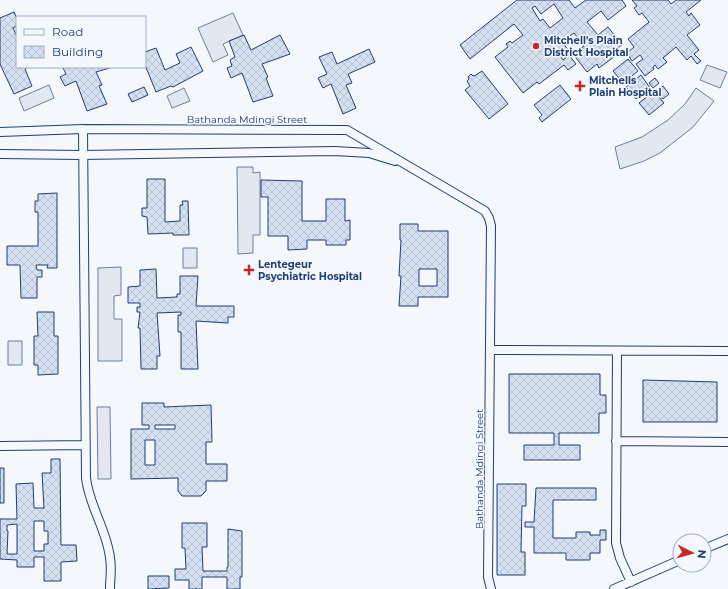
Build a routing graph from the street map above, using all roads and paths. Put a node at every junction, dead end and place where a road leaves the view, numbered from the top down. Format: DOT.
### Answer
graph roads {
  1 [pos="83,129"];
  2 [pos="0,132"];
  3 [pos="0,154"];
  4 [pos="82,155"];
  5 [pos="402,163"];
  6 [pos="490,350"];
  7 [pos="617,351"];
  8 [pos="728,352"];
  9 [pos="616,441"];
  10 [pos="728,442"];
  11 [pos="84,445"];
  12 [pos="0,446"];
  13 [pos="728,539"];
  14 [pos="712,546"];
  15 [pos="672,564"];
  16 [pos="631,582"];
  17 [pos="110,589"];
  18 [pos="491,589"];
  19 [pos="614,589"];
  1 -- 2 [label="street, Bathanda Mdingi Street"];
  1 -- 4 [label="street"];
  1 -- 5 [label="street, Bathanda Mdingi Street"];
  3 -- 4 [label="street, Bathanda Mdingi Street"];
  4 -- 5 [label="street, Bathanda Mdingi Street"];
  4 -- 11 [label="street"];
  5 -- 6 [label="street, Bathanda Mdingi Street"];
  6 -- 7 [label="street"];
  6 -- 18 [label="street, Bathanda Mdingi Street"];
  7 -- 8 [label="street"];
  7 -- 9 [label="street"];
  9 -- 10 [label="street"];
  9 -- 16 [label="street"];
  11 -- 12 [label="street"];
  11 -- 17 [label="street"];
  13 -- 14 [label="street"];
  15 -- 16 [label="street"];
  16 -- 19 [label="street"];
}
